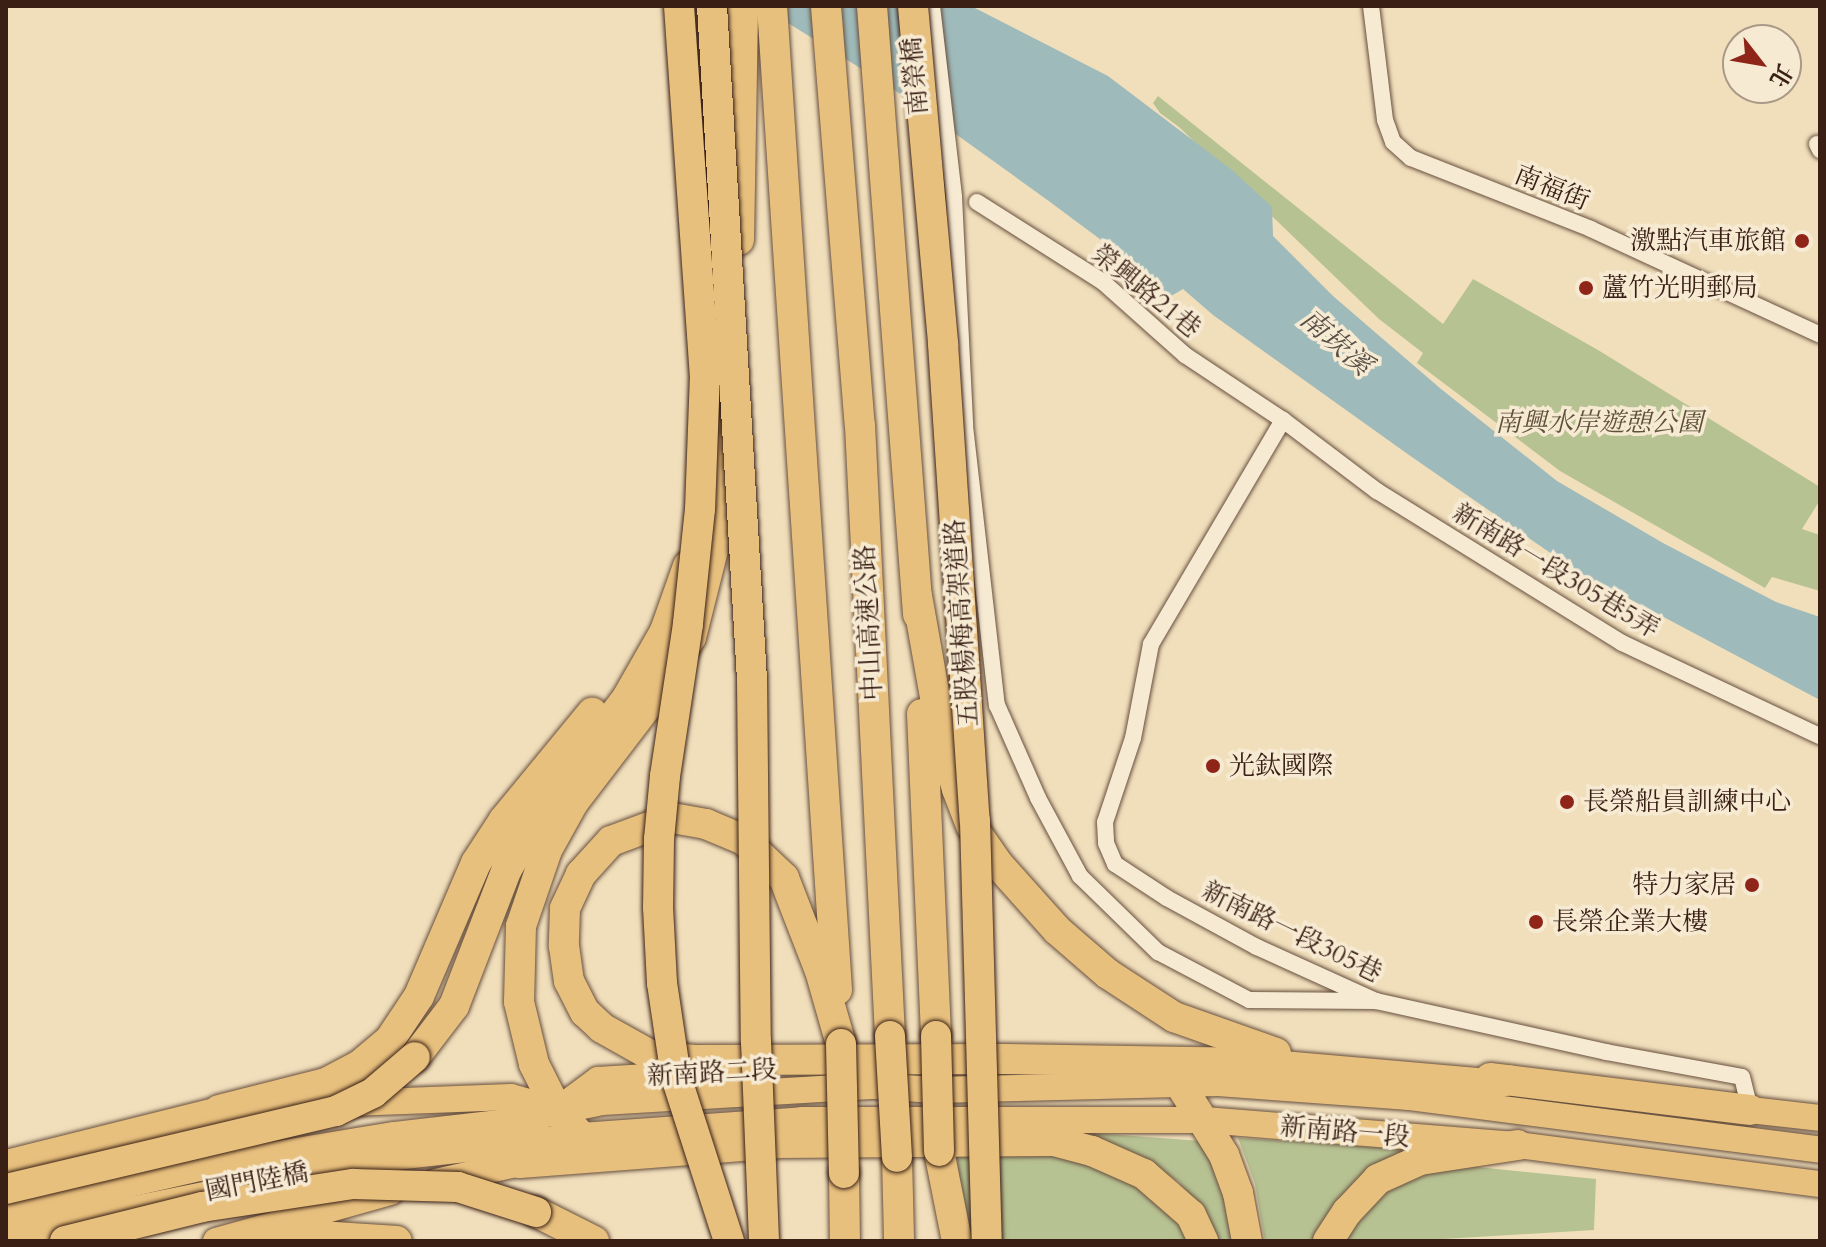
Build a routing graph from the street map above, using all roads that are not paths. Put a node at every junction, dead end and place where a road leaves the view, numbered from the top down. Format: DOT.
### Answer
graph roads {
  1 [pos="679,6"];
  2 [pos="712,6"];
  3 [pos="772,6"];
  4 [pos="826,6"];
  5 [pos="913,6"];
  6 [pos="932,6"];
  7 [pos="1371,6"];
  8 [pos="873,9"];
  9 [pos="743,12"];
  10 [pos="977,202"];
  11 [pos="1820,335"];
  12 [pos="1283,420"];
  13 [pos="727,429"];
  14 [pos="917,596"];
  15 [pos="665,631"];
  16 [pos="1820,736"];
  17 [pos="1376,1001"];
  18 [pos="841,1044"];
  19 [pos="876,1076"];
  20 [pos="1510,1080"];
  21 [pos="1180,1084"];
  22 [pos="219,1110"];
  23 [pos="557,1110"];
  24 [pos="1750,1110"];
  25 [pos="1820,1118"];
  26 [pos="1205,1120"];
  27 [pos="868,1121"];
  28 [pos="1820,1135"];
  29 [pos="581,1136"];
  30 [pos="513,1144"];
  31 [pos="1518,1145"];
  32 [pos="1820,1150"];
  33 [pos="939,1151"];
  34 [pos="6,1163"];
  35 [pos="1820,1184"];
  36 [pos="6,1189"];
  37 [pos="6,1212"];
  38 [pos="257,1232"];
  39 [pos="6,1235"];
  40 [pos="65,1241"];
  41 [pos="216,1241"];
  42 [pos="397,1241"];
  43 [pos="594,1241"];
  44 [pos="729,1241"];
  45 [pos="764,1241"];
  46 [pos="845,1241"];
  47 [pos="899,1241"];
  48 [pos="940,1241"];
  49 [pos="957,1241"];
  50 [pos="987,1241"];
  51 [pos="1203,1241"];
  52 [pos="1247,1241"];
  53 [pos="1328,1241"];
  1 -- 44 [label="highway, bridge"];
  2 -- 45 [label="highway, bridge"];
  3 -- 18 [label="highway"];
  4 -- 47 [label="highway, 中山高速公路, bridge"];
  5 -- 50 [label="highway, 五股楊梅高架道路, bridge"];
  6 -- 17 [label="street, 南榮橋"];
  7 -- 11 [label="street, 南福街"];
  8 -- 14 [label="highway"];
  9 -- 13 [label="highway"];
  10 -- 12 [label="street, 榮興路21巷"];
  12 -- 16 [label="street, 新南路一段305巷5弄"];
  12 -- 17 [label="street, 新南路一段305巷"];
  13 -- 15 [label="highway"];
  13 -- 23 [label="highway"];
  14 -- 20 [label="highway"];
  14 -- 33 [label="highway, bridge"];
  15 -- 22 [label="highway"];
  15 -- 36 [label="highway, bridge"];
  17 -- 24 [label="street, 新南路一段305巷"];
  18 -- 20 [label="highway"];
  18 -- 46 [label="highway, bridge"];
  19 -- 21 [label="main road, 新南路一段"];
  19 -- 23 [label="main road, 新南路二段"];
  19 -- 23 [label="main road, 新南路二段"];
  19 -- 28 [label="main road, 新南路一段"];
  20 -- 24 [label="highway"];
  21 -- 26 [label="highway"];
  21 -- 32 [label="main road, 新南路一段"];
  22 -- 23 [label="main road"];
  22 -- 34 [label="main road"];
  23 -- 29 [label="highway"];
  23 -- 30 [label="main road, 新南路二段"];
  24 -- 25 [label="main road"];
  26 -- 27 [label="main road, 新南路一段"];
  26 -- 31 [label="main road, 新南路一段"];
  26 -- 52 [label="highway"];
  27 -- 29 [label="main road, 新南路二段"];
  29 -- 30 [label="main road, 新南路二段"];
  30 -- 37 [label="main road, 國門陸橋"];
  30 -- 38 [label="main road"];
  30 -- 39 [label="main road, 國門陸橋"];
  30 -- 51 [label="highway"];
  31 -- 35 [label="main road, 新南路一段"];
  31 -- 53 [label="highway"];
  33 -- 48 [label="highway"];
  33 -- 49 [label="highway"];
  38 -- 41 [label="main road"];
  38 -- 42 [label="highway"];
  40 -- 43 [label="highway, bridge"];
}
